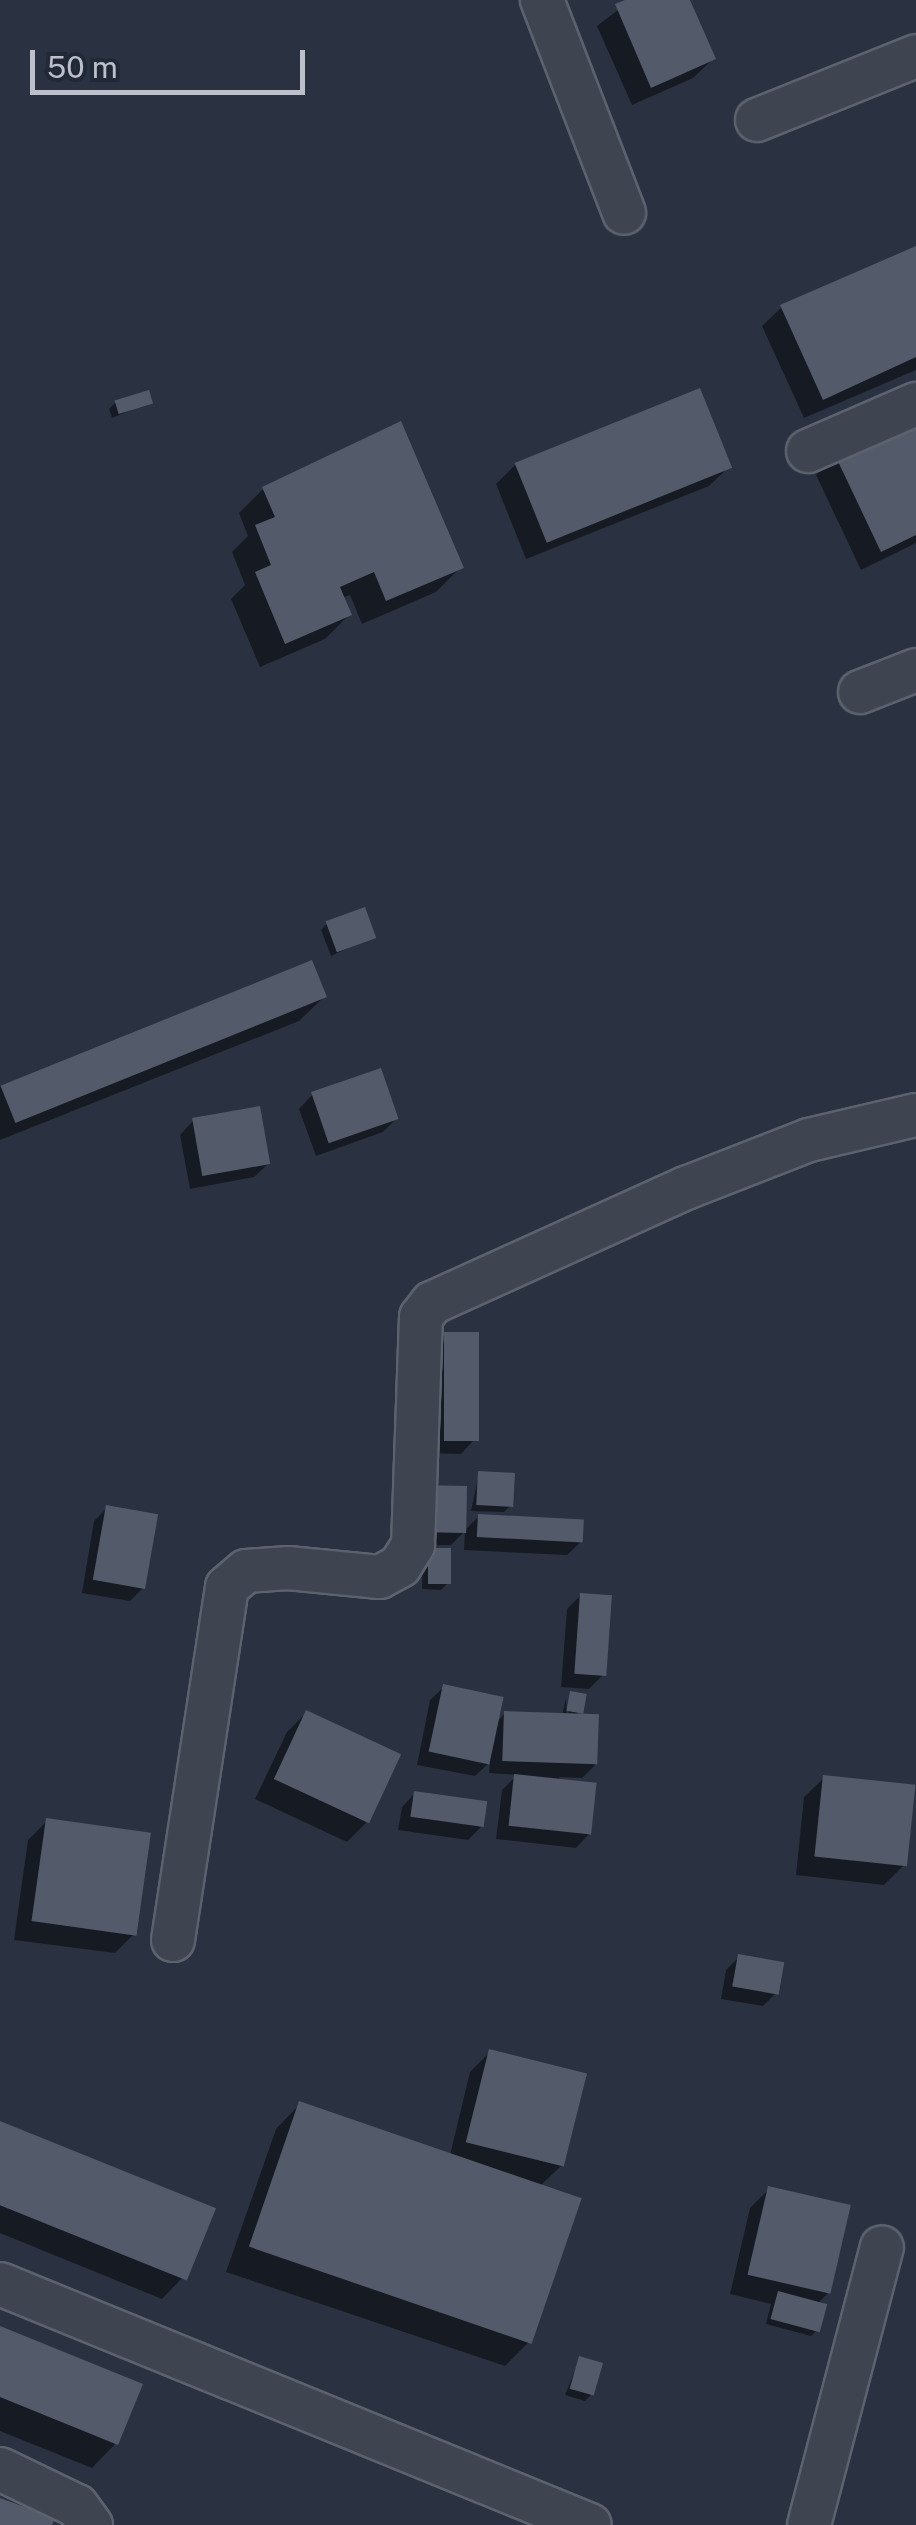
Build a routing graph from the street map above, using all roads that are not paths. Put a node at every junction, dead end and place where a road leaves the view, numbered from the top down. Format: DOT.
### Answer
graph roads {
  1 [pos="542,0"];
  2 [pos="916,56"];
  3 [pos="757,120"];
  4 [pos="624,213"];
  5 [pos="916,404"];
  6 [pos="808,452"];
  7 [pos="916,670"];
  8 [pos="860,692"];
  9 [pos="916,1116"];
  10 [pos="173,1940"];
  11 [pos="882,2247"];
  12 [pos="0,2284"];
  13 [pos="0,2469"];
  14 [pos="91,2525"];
  15 [pos="590,2525"];
  16 [pos="808,2525"];
  1 -- 4 [label="street"];
  2 -- 3 [label="street"];
  5 -- 6 [label="street"];
  7 -- 8 [label="street"];
  9 -- 10 [label="street"];
  11 -- 16 [label="street"];
  12 -- 15 [label="street"];
  13 -- 14 [label="street"];
}
